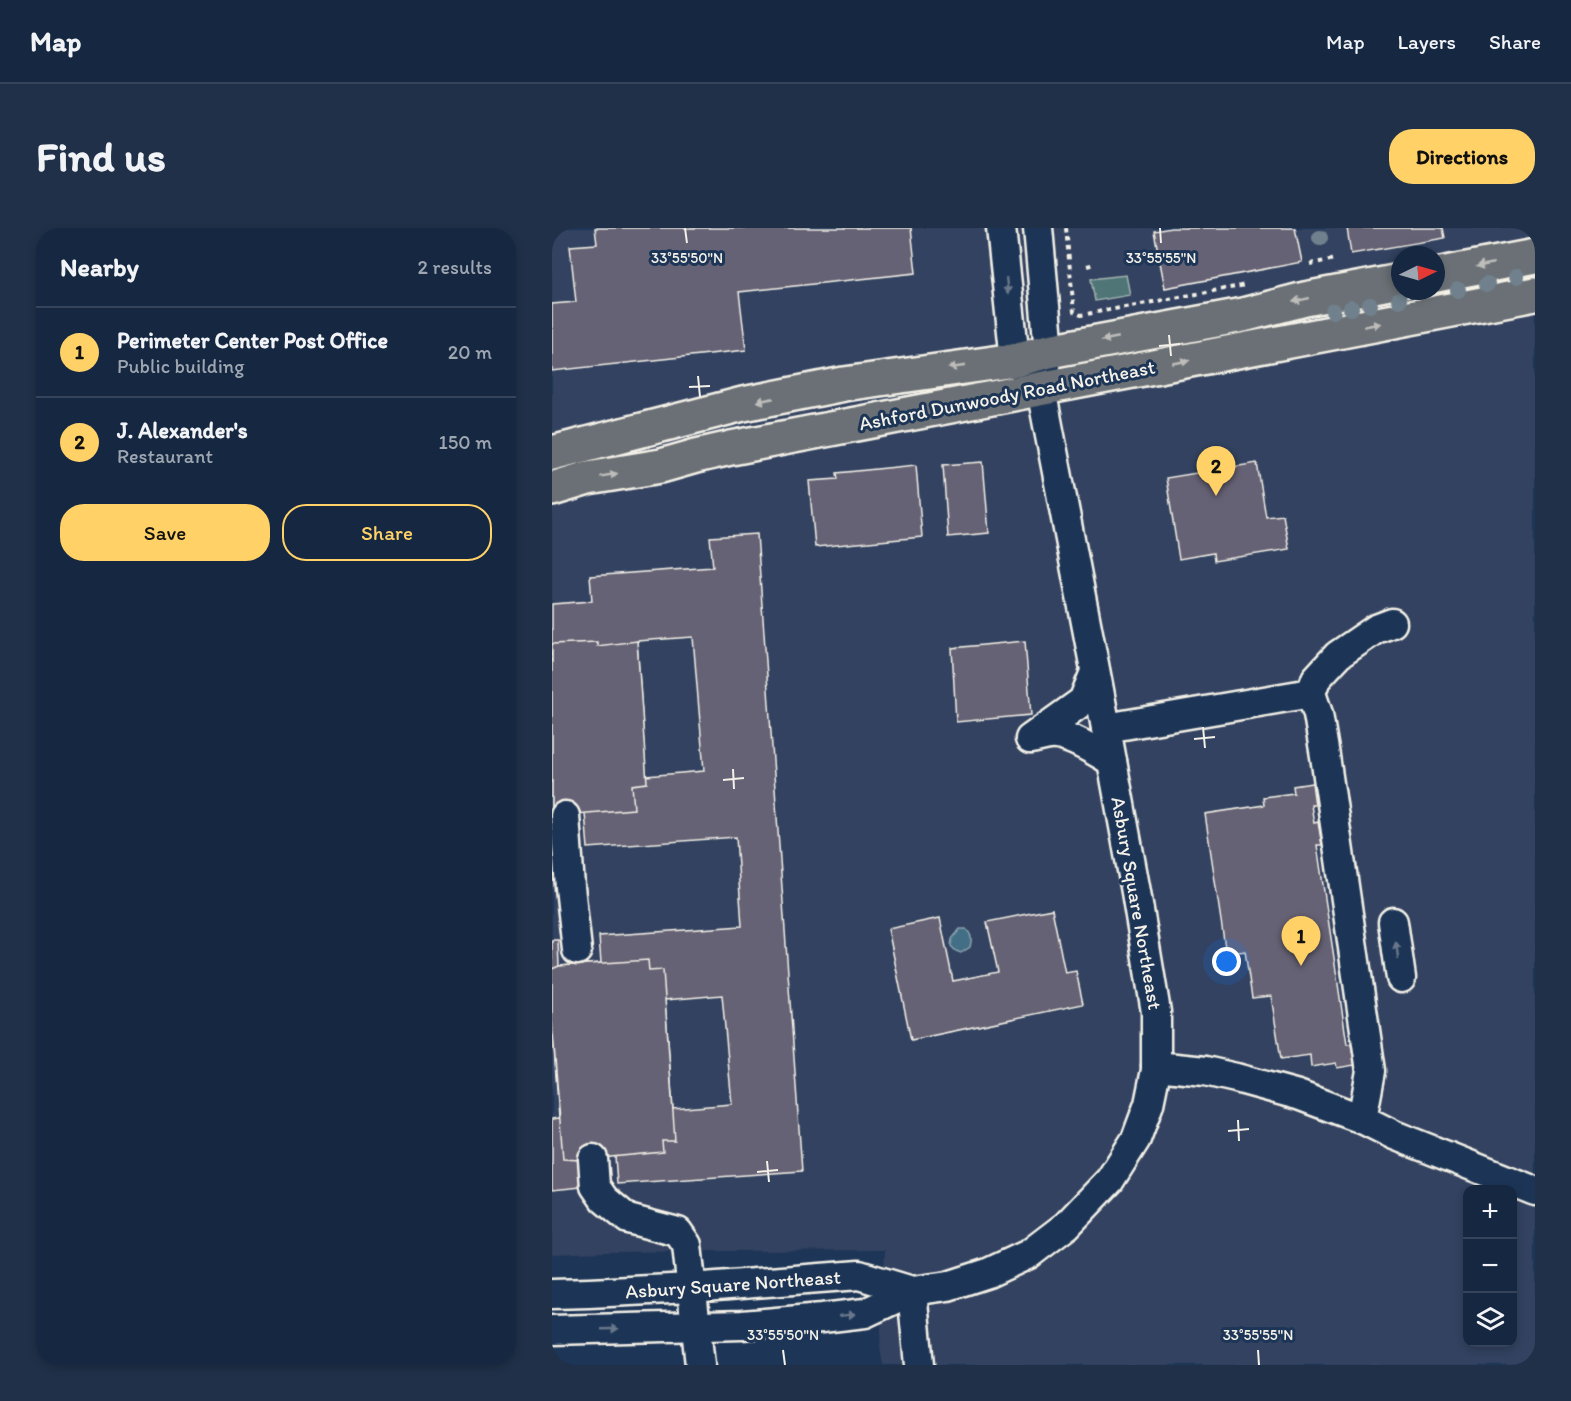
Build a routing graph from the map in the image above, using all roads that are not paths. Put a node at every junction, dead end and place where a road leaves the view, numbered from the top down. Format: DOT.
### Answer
graph roads {
  1 [pos="1001,228"];
  2 [pos="1038,228"];
  3 [pos="1535,256"];
  4 [pos="1445,272"];
  5 [pos="1391,283"];
  6 [pos="1535,294"];
  7 [pos="1049,351"];
  8 [pos="1015,360"];
  9 [pos="1041,389"];
  10 [pos="552,453"];
  11 [pos="552,489"];
  12 [pos="1392,623"];
  13 [pos="1095,672"];
  14 [pos="1311,693"];
  15 [pos="1106,728"];
  16 [pos="1112,761"];
  17 [pos="565,816"];
  18 [pos="561,887"];
  19 [pos="1393,922"];
  20 [pos="578,950"];
  21 [pos="1401,978"];
  22 [pos="1156,1066"];
  23 [pos="1362,1119"];
  24 [pos="593,1159"];
  25 [pos="1535,1191"];
  26 [pos="691,1288"];
  27 [pos="912,1291"];
  28 [pos="552,1294"];
  29 [pos="696,1326"];
  30 [pos="552,1330"];
  31 [pos="700,1365"];
  32 [pos="919,1365"];
  1 -- 8 [label="street, one-way"];
  2 -- 7 [label="street"];
  3 -- 4 [label="main road, one-way"];
  5 -- 7 [label="main road, Ashford Dunwoody Road Northeast, one-way"];
  9 -- 6 [label="main road, Ashford Dunwoody Road Northeast, one-way"];
  7 -- 8 [label="main road, Ashford Dunwoody Road Northeast"];
  7 -- 9 [label="street"];
  8 -- 9 [label="street"];
  8 -- 10 [label="main road, Ashford Dunwoody Road Northeast, one-way"];
  11 -- 9 [label="main road, Ashford Dunwoody Road Northeast, one-way"];
  9 -- 13 [label="street, Asbury Square Northeast"];
  12 -- 14 [label="street"];
  13 -- 15 [label="street, Asbury Square Northeast"];
  13 -- 16 [label="street"];
  14 -- 15 [label="street"];
  14 -- 23 [label="street"];
  15 -- 16 [label="street, Asbury Square Northeast"];
  16 -- 22 [label="street, Asbury Square Northeast"];
  17 -- 18 [label="street"];
  18 -- 20 [label="street"];
  21 -- 19 [label="street, one-way"];
  22 -- 23 [label="street"];
  22 -- 27 [label="street, Asbury Square Northeast"];
  23 -- 25 [label="street"];
  24 -- 26 [label="street"];
  26 -- 27 [label="street, Asbury Square Northeast"];
  26 -- 28 [label="street, Asbury Square Northeast"];
  26 -- 29 [label="street"];
  29 -- 27 [label="street, Asbury Square Northeast, one-way"];
  27 -- 32 [label="street"];
  30 -- 29 [label="street, Asbury Square Northeast, one-way"];
  29 -- 31 [label="street"];
}
